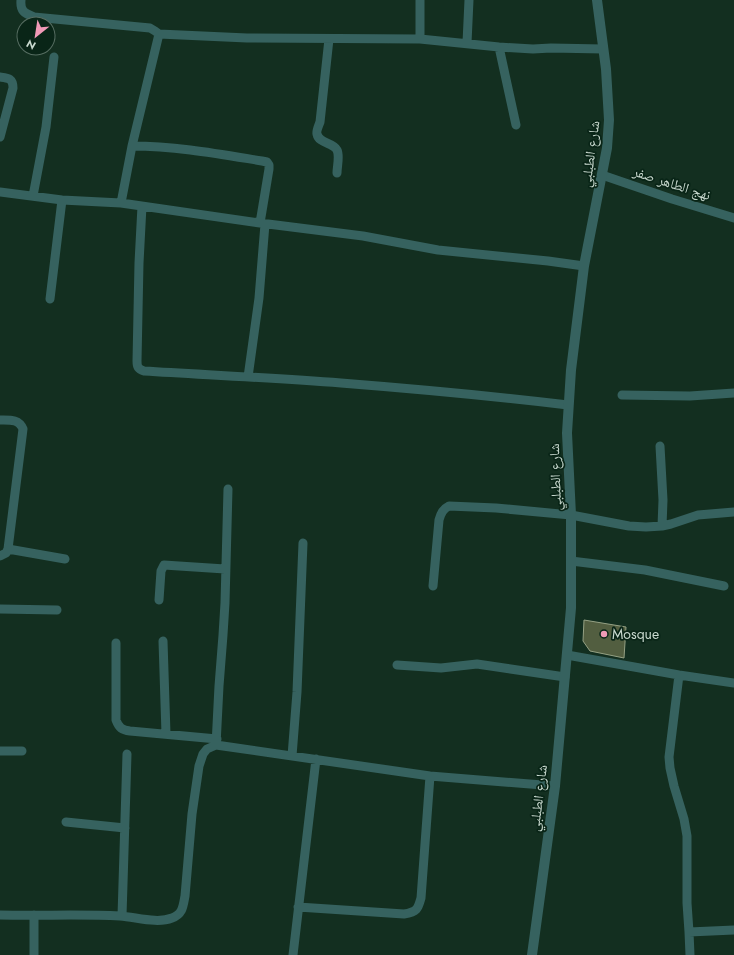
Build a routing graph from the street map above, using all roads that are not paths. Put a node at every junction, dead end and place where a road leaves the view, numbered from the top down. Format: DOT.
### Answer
graph roads {
  1 [pos="21,0"];
  2 [pos="420,0"];
  3 [pos="469,0"];
  4 [pos="597,0"];
  5 [pos="159,34"];
  6 [pos="329,39"];
  7 [pos="420,39"];
  8 [pos="466,43"];
  9 [pos="499,47"];
  10 [pos="603,49"];
  11 [pos="54,58"];
  12 [pos="0,77"];
  13 [pos="516,125"];
  14 [pos="0,137"];
  15 [pos="132,146"];
  16 [pos="337,173"];
  17 [pos="602,175"];
  18 [pos="0,192"];
  19 [pos="33,196"];
  20 [pos="62,200"];
  21 [pos="121,203"];
  22 [pos="142,206"];
  23 [pos="734,218"];
  24 [pos="262,223"];
  25 [pos="584,266"];
  26 [pos="50,299"];
  27 [pos="248,377"];
  28 [pos="734,393"];
  29 [pos="622,395"];
  30 [pos="568,405"];
  31 [pos="0,420"];
  32 [pos="660,446"];
  33 [pos="228,489"];
  34 [pos="734,512"];
  35 [pos="571,515"];
  36 [pos="662,526"];
  37 [pos="303,543"];
  38 [pos="8,550"];
  39 [pos="0,556"];
  40 [pos="65,559"];
  41 [pos="571,561"];
  42 [pos="225,569"];
  43 [pos="433,586"];
  44 [pos="724,586"];
  45 [pos="159,600"];
  46 [pos="0,609"];
  47 [pos="57,610"];
  48 [pos="163,641"];
  49 [pos="116,643"];
  50 [pos="567,655"];
  51 [pos="397,666"];
  52 [pos="678,675"];
  53 [pos="565,677"];
  54 [pos="734,683"];
  55 [pos="166,734"];
  56 [pos="216,742"];
  57 [pos="0,751"];
  58 [pos="22,751"];
  59 [pos="127,754"];
  60 [pos="292,756"];
  61 [pos="316,759"];
  62 [pos="430,776"];
  63 [pos="554,786"];
  64 [pos="66,822"];
  65 [pos="125,828"];
  66 [pos="298,907"];
  67 [pos="0,915"];
  68 [pos="34,916"];
  69 [pos="122,916"];
  70 [pos="734,930"];
  71 [pos="689,932"];
  72 [pos="34,955"];
  73 [pos="293,955"];
  74 [pos="532,955"];
  75 [pos="690,955"];
  1 -- 5 [label="street"];
  2 -- 7 [label="street"];
  3 -- 8 [label="street"];
  4 -- 10 [label="street, شارع الطبلبي"];
  5 -- 6 [label="street"];
  5 -- 15 [label="street"];
  6 -- 7 [label="street"];
  6 -- 16 [label="street"];
  7 -- 8 [label="street"];
  8 -- 9 [label="street"];
  9 -- 10 [label="street"];
  9 -- 13 [label="street"];
  10 -- 17 [label="street, شارع الطبلبي"];
  11 -- 19 [label="street"];
  12 -- 14 [label="street"];
  15 -- 21 [label="street"];
  15 -- 24 [label="street"];
  17 -- 23 [label="street, نهج الطاهر صفر"];
  17 -- 25 [label="street, شارع الطبلبي"];
  18 -- 19 [label="street"];
  19 -- 20 [label="street"];
  20 -- 21 [label="street"];
  20 -- 26 [label="street"];
  21 -- 22 [label="street"];
  22 -- 24 [label="street"];
  22 -- 27 [label="street"];
  24 -- 25 [label="street"];
  24 -- 27 [label="street"];
  25 -- 30 [label="street, شارع الطبلبي"];
  27 -- 30 [label="street"];
  28 -- 29 [label="street"];
  30 -- 35 [label="street, شارع الطبلبي"];
  31 -- 38 [label="street"];
  32 -- 36 [label="street"];
  33 -- 42 [label="street"];
  34 -- 36 [label="street"];
  35 -- 36 [label="street"];
  35 -- 41 [label="street, شارع الطبلبي"];
  35 -- 43 [label="street"];
  37 -- 60 [label="street"];
  38 -- 39 [label="street"];
  38 -- 40 [label="street"];
  41 -- 44 [label="street"];
  41 -- 50 [label="street, شارع الطبلبي"];
  42 -- 45 [label="street"];
  42 -- 56 [label="street"];
  46 -- 47 [label="street"];
  48 -- 55 [label="street"];
  49 -- 55 [label="street"];
  50 -- 52 [label="street"];
  50 -- 53 [label="street, شارع الطبلبي"];
  51 -- 53 [label="street"];
  52 -- 54 [label="street"];
  52 -- 71 [label="street"];
  53 -- 63 [label="street, شارع الطبلبي"];
  55 -- 56 [label="street"];
  56 -- 60 [label="street"];
  56 -- 69 [label="street"];
  57 -- 58 [label="street"];
  59 -- 65 [label="street"];
  60 -- 61 [label="street"];
  61 -- 62 [label="street"];
  61 -- 66 [label="street"];
  62 -- 63 [label="street"];
  62 -- 66 [label="street"];
  63 -- 74 [label="street, شارع الطبلبي"];
  64 -- 65 [label="street"];
  65 -- 69 [label="street"];
  66 -- 73 [label="street"];
  67 -- 68 [label="street"];
  68 -- 69 [label="street"];
  68 -- 72 [label="street"];
  70 -- 71 [label="street"];
  71 -- 75 [label="street"];
}
